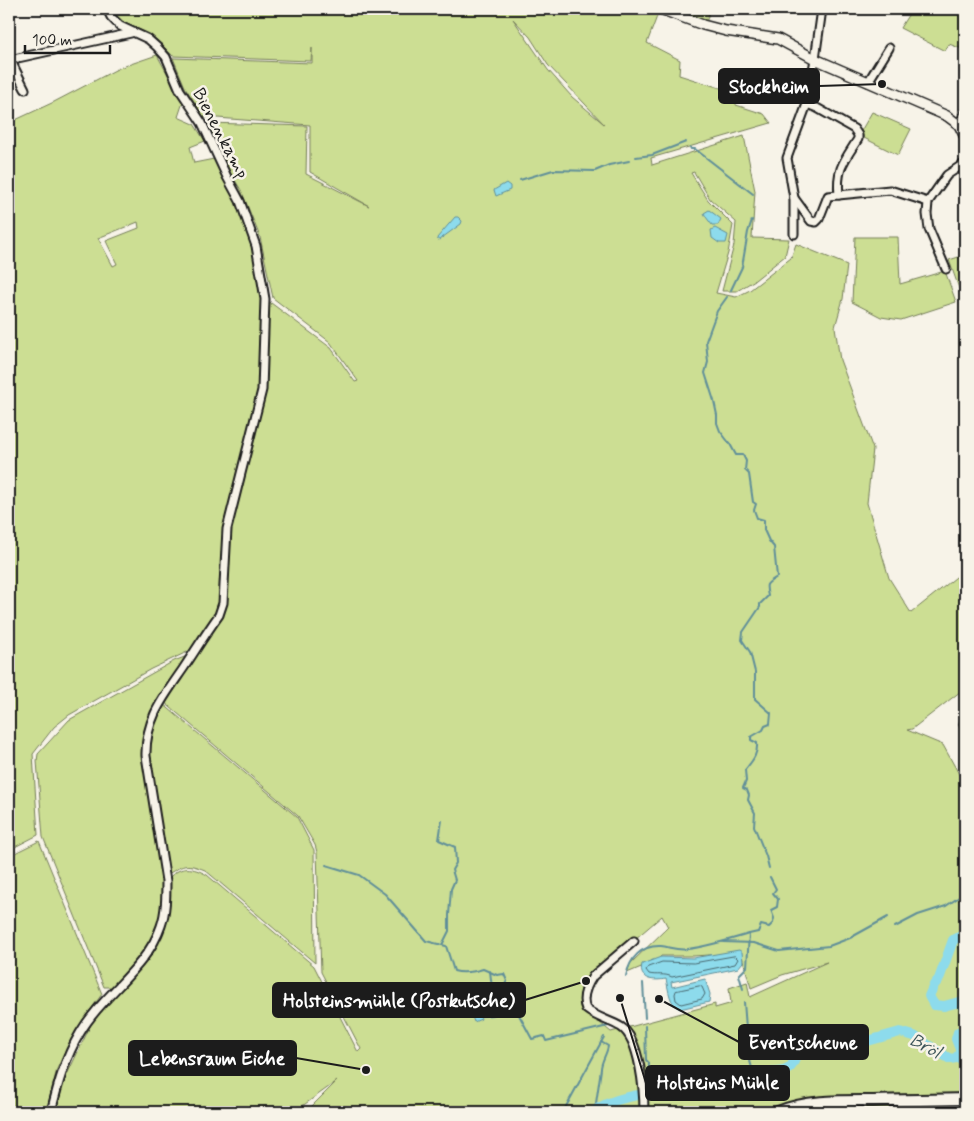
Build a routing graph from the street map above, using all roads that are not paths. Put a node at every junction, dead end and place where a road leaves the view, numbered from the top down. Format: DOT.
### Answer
graph roads {
  1 [pos="107,9"];
  2 [pos="660,9"];
  3 [pos="822,9"];
  4 [pos="131,33"];
  5 [pos="889,48"];
  6 [pos="9,59"];
  7 [pos="816,59"];
  8 [pos="868,82"];
  9 [pos="25,89"];
  10 [pos="807,104"];
  11 [pos="965,113"];
  12 [pos="959,124"];
  13 [pos="965,137"];
  14 [pos="965,163"];
  15 [pos="839,195"];
  16 [pos="794,198"];
  17 [pos="928,202"];
  18 [pos="794,234"];
  19 [pos="946,269"];
  20 [pos="634,941"];
  21 [pos="965,1099"];
  22 [pos="51,1112"];
  23 [pos="644,1112"];
  24 [pos="778,1112"];
  1 -- 4 [label="street, Bienenkamp"];
  2 -- 7 [label="street"];
  3 -- 7 [label="street"];
  4 -- 6 [label="street"];
  4 -- 22 [label="street, Bienenkamp"];
  5 -- 8 [label="street"];
  6 -- 9 [label="street"];
  7 -- 8 [label="street"];
  7 -- 10 [label="street"];
  8 -- 12 [label="street"];
  10 -- 15 [label="street"];
  10 -- 16 [label="street"];
  11 -- 12 [label="street"];
  12 -- 13 [label="street"];
  14 -- 17 [label="street"];
  15 -- 16 [label="street"];
  15 -- 17 [label="street"];
  16 -- 18 [label="street"];
  17 -- 19 [label="street"];
  20 -- 23 [label="street"];
  21 -- 24 [label="main road"];
}
